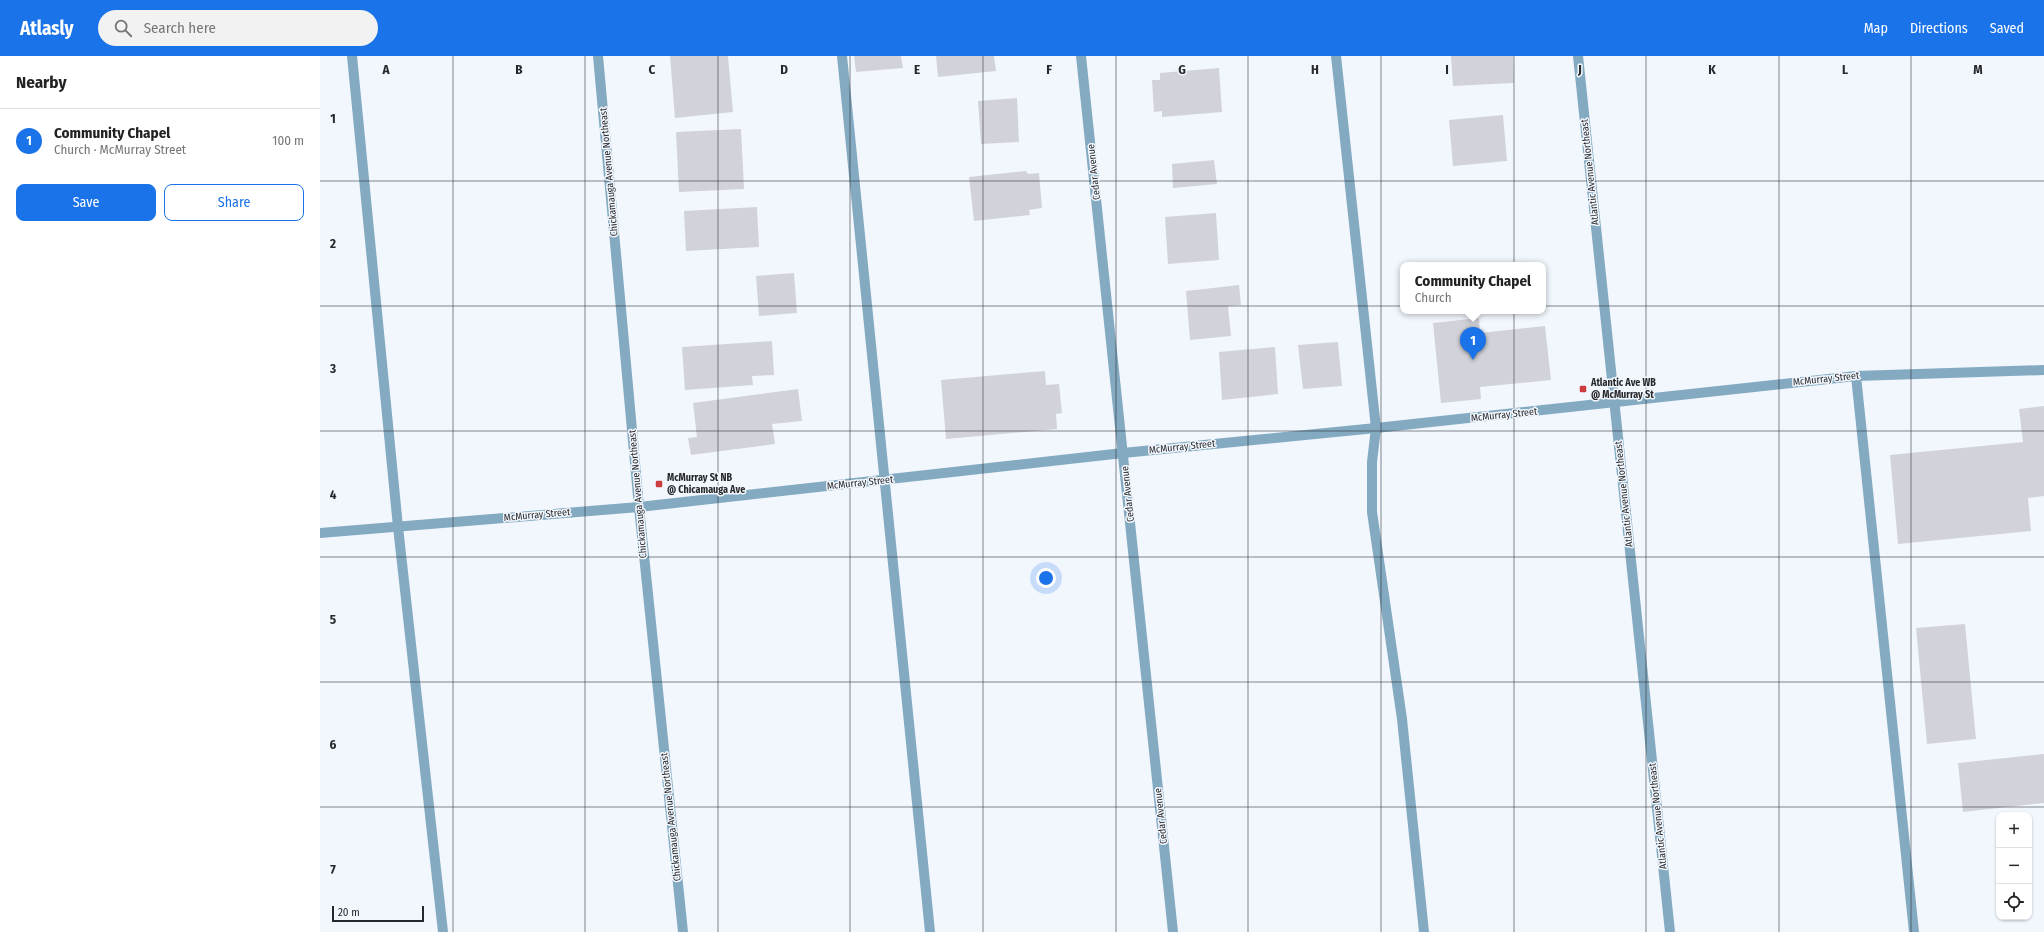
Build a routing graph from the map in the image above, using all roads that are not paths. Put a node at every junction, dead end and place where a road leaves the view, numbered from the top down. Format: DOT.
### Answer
graph roads {
  1 [pos="352,56"];
  2 [pos="598,56"];
  3 [pos="842,56"];
  4 [pos="1082,56"];
  5 [pos="1336,56"];
  6 [pos="1578,56"];
  7 [pos="2044,370"];
  8 [pos="1856,376"];
  9 [pos="1615,403"];
  10 [pos="1376,428"];
  11 [pos="1123,453"];
  12 [pos="884,481"];
  13 [pos="639,507"];
  14 [pos="398,527"];
  15 [pos="320,533"];
  16 [pos="443,932"];
  17 [pos="683,932"];
  18 [pos="930,932"];
  19 [pos="1173,932"];
  20 [pos="1424,932"];
  21 [pos="1670,932"];
  22 [pos="1914,932"];
  1 -- 14 [label="street"];
  2 -- 13 [label="street, Chickamauga Avenue Northeast"];
  3 -- 12 [label="street"];
  4 -- 11 [label="street, Cedar Avenue"];
  5 -- 10 [label="street"];
  6 -- 9 [label="street, Atlantic Avenue Northeast"];
  7 -- 8 [label="street, McMurray Street"];
  8 -- 9 [label="street, McMurray Street"];
  8 -- 22 [label="street"];
  9 -- 10 [label="street, McMurray Street"];
  9 -- 21 [label="street, Atlantic Avenue Northeast"];
  10 -- 11 [label="street, McMurray Street"];
  10 -- 20 [label="street"];
  11 -- 12 [label="street, McMurray Street"];
  11 -- 19 [label="street, Cedar Avenue"];
  12 -- 13 [label="street, McMurray Street"];
  12 -- 18 [label="street"];
  13 -- 14 [label="street, McMurray Street"];
  13 -- 17 [label="street, Chickamauga Avenue Northeast"];
  14 -- 15 [label="street, McMurray Street"];
  14 -- 16 [label="street"];
}
